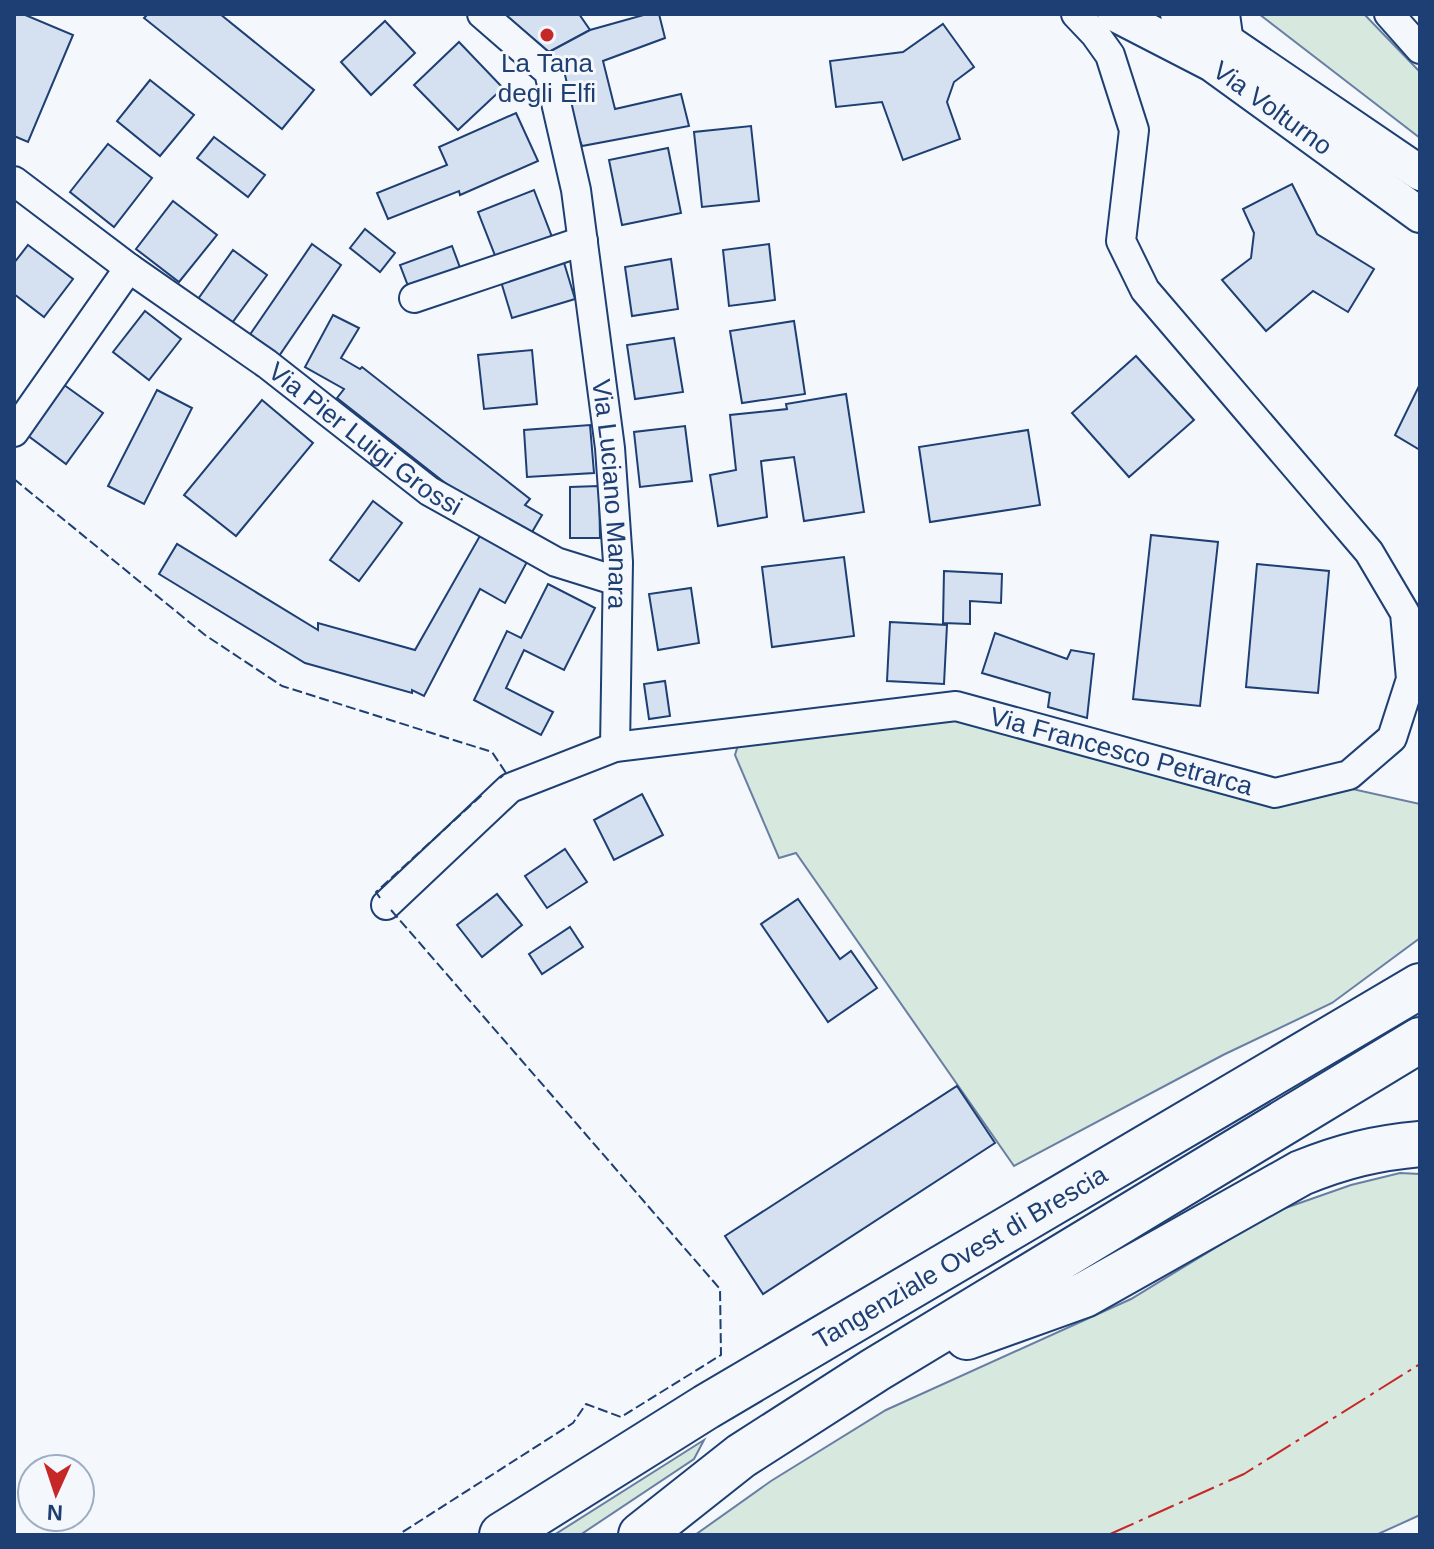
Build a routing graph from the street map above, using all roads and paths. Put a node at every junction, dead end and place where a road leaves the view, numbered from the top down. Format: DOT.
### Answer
graph roads {
  1 [pos="482,14"];
  2 [pos="1076,14"];
  3 [pos="1115,14"];
  4 [pos="1178,14"];
  5 [pos="1389,14"];
  6 [pos="1227,28"];
  7 [pos="1420,49"];
  8 [pos="1420,173"];
  9 [pos="14,181"];
  10 [pos="1420,215"];
  11 [pos="583,241"];
  12 [pos="129,268"];
  13 [pos="414,298"];
  14 [pos="14,432"];
  15 [pos="617,581"];
  16 [pos="615,747"];
  17 [pos="386,905"];
  18 [pos="1420,986"];
  19 [pos="1420,1040"];
  20 [pos="1420,1144"];
  21 [pos="875,1370"];
  22 [pos="502,1535"];
  23 [pos="641,1535"];
  1 -- 11 [label="street, Via Luciano Manara"];
  2 -- 16 [label="street, Via Francesco Petrarca"];
  3 -- 10 [label="street, Via Volturno"];
  4 -- 6 [label="street, Via Volturno"];
  5 -- 7 [label="street"];
  6 -- 8 [label="street, Via Volturno"];
  9 -- 12 [label="street, Via Pier Luigi Grossi"];
  11 -- 13 [label="street"];
  11 -- 15 [label="street, Via Luciano Manara"];
  12 -- 14 [label="street"];
  12 -- 15 [label="street, Via Pier Luigi Grossi"];
  15 -- 16 [label="street, Via Luciano Manara"];
  16 -- 17 [label="street, Via Francesco Petrarca"];
  18 -- 22 [label="highway, Tangenziale Ovest di Brescia"];
  19 -- 21 [label="highway, Tangenziale Ovest di Brescia"];
  20 -- 21 [label="highway"];
  21 -- 23 [label="highway, Tangenziale Ovest di Brescia"];
}
